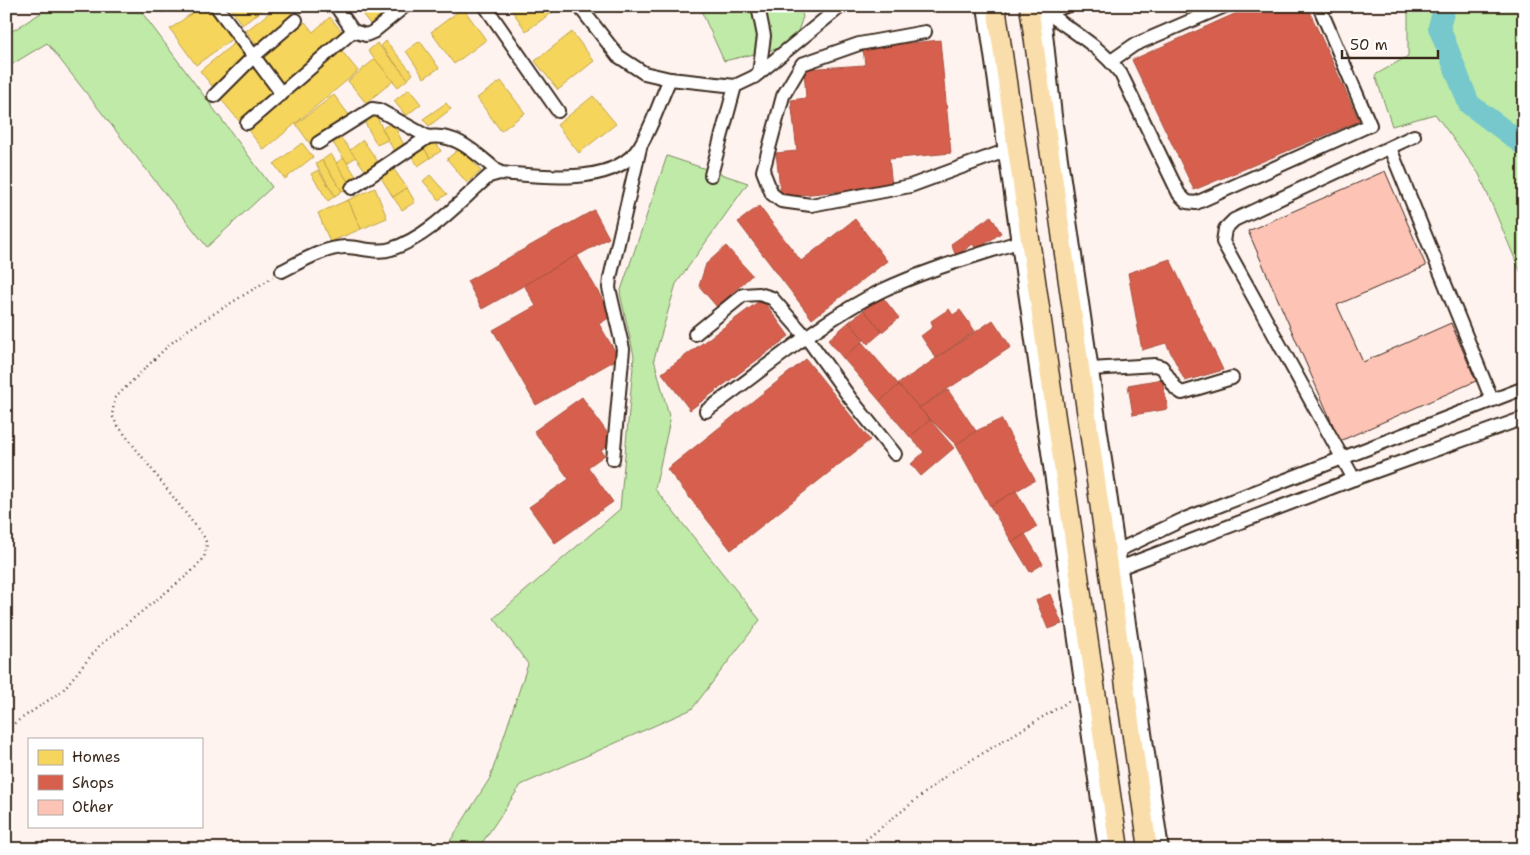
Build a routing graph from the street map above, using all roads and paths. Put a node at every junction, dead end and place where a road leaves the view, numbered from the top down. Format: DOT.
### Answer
graph roads {
  1 [pos="216,6"];
  2 [pos="336,6"];
  3 [pos="405,6"];
  4 [pos="485,6"];
  5 [pos="579,6"];
  6 [pos="758,6"];
  7 [pos="840,6"];
  8 [pos="984,6"];
  9 [pos="996,6"];
  10 [pos="1066,6"];
  11 [pos="1225,6"];
  12 [pos="1319,6"];
  13 [pos="1041,9"];
  14 [pos="296,20"];
  15 [pos="353,31"];
  16 [pos="925,32"];
  17 [pos="254,56"];
  18 [pos="1111,61"];
  19 [pos="759,73"];
  20 [pos="670,79"];
  21 [pos="735,86"];
  22 [pos="282,94"];
  23 [pos="214,96"];
  24 [pos="558,110"];
  25 [pos="247,122"];
  26 [pos="1414,136"];
  27 [pos="428,137"];
  28 [pos="318,143"];
  29 [pos="640,146"];
  30 [pos="1390,148"];
  31 [pos="1004,151"];
  32 [pos="500,173"];
  33 [pos="711,175"];
  34 [pos="352,188"];
  35 [pos="1018,242"];
  36 [pos="282,271"];
  37 [pos="695,334"];
  38 [pos="807,338"];
  39 [pos="1091,369"];
  40 [pos="1232,378"];
  41 [pos="1524,388"];
  42 [pos="1492,400"];
  43 [pos="706,411"];
  44 [pos="1524,418"];
  45 [pos="895,454"];
  46 [pos="1342,456"];
  47 [pos="613,459"];
  48 [pos="1350,481"];
  49 [pos="1117,551"];
  50 [pos="1119,568"];
  51 [pos="1082,693"];
  52 [pos="6,729"];
  53 [pos="854,849"];
  54 [pos="1105,849"];
  55 [pos="1118,849"];
  56 [pos="1148,849"];
  57 [pos="1162,849"];
  1 -- 17 [label="street"];
  2 -- 15 [label="street"];
  3 -- 15 [label="street"];
  4 -- 24 [label="street"];
  5 -- 20 [label="street"];
  6 -- 19 [label="street"];
  7 -- 19 [label="street"];
  8 -- 31 [label="street"];
  9 -- 55 [label="highway"];
  10 -- 13 [label="street"];
  11 -- 18 [label="street"];
  12 -- 18 [label="street"];
  13 -- 18 [label="street"];
  13 -- 39 [label="street"];
  13 -- 56 [label="highway"];
  14 -- 17 [label="street"];
  15 -- 22 [label="street"];
  16 -- 31 [label="street"];
  17 -- 22 [label="street"];
  17 -- 23 [label="street"];
  19 -- 21 [label="street"];
  20 -- 21 [label="street"];
  20 -- 29 [label="street"];
  21 -- 33 [label="street"];
  22 -- 25 [label="street"];
  26 -- 30 [label="street"];
  27 -- 28 [label="street"];
  27 -- 32 [label="street"];
  27 -- 34 [label="street"];
  29 -- 32 [label="street"];
  29 -- 47 [label="street"];
  30 -- 42 [label="street"];
  30 -- 46 [label="street"];
  31 -- 35 [label="street"];
  32 -- 36 [label="street"];
  35 -- 38 [label="street"];
  35 -- 51 [label="street"];
  36 -- 52 [label="path"];
  37 -- 38 [label="street"];
  38 -- 43 [label="street"];
  38 -- 45 [label="street"];
  39 -- 40 [label="street"];
  39 -- 49 [label="street"];
  41 -- 42 [label="street"];
  42 -- 46 [label="street"];
  44 -- 48 [label="street"];
  46 -- 48 [label="street"];
  46 -- 49 [label="street"];
  48 -- 50 [label="street"];
  49 -- 50 [label="street"];
  50 -- 57 [label="street"];
  51 -- 53 [label="path"];
  51 -- 54 [label="street"];
}
